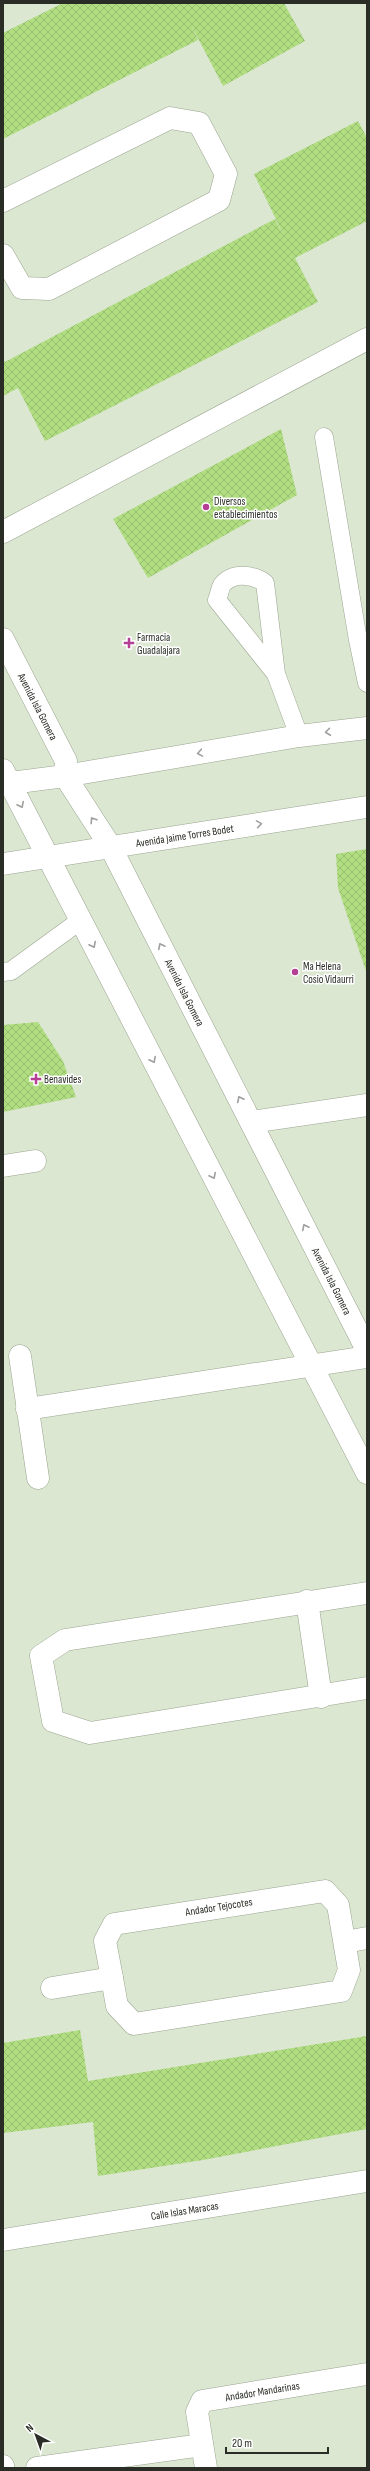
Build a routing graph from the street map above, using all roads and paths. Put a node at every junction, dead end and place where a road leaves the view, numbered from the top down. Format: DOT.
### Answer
graph roads {
  1 [pos="3,201"];
  2 [pos="3,255"];
  3 [pos="367,339"];
  4 [pos="324,437"];
  5 [pos="3,532"];
  6 [pos="3,638"];
  7 [pos="362,640"];
  8 [pos="276,674"];
  9 [pos="367,682"];
  10 [pos="367,728"];
  11 [pos="299,736"];
  12 [pos="65,776"];
  13 [pos="5,779"];
  14 [pos="367,807"];
  15 [pos="110,846"];
  16 [pos="48,856"];
  17 [pos="3,864"];
  18 [pos="80,920"];
  19 [pos="3,972"];
  20 [pos="367,1105"];
  21 [pos="252,1122"];
  22 [pos="35,1161"];
  23 [pos="3,1166"];
  24 [pos="367,1350"];
  25 [pos="20,1356"];
  26 [pos="367,1357"];
  27 [pos="310,1365"];
  28 [pos="27,1409"];
  29 [pos="367,1473"];
  30 [pos="38,1478"];
  31 [pos="367,1593"];
  32 [pos="307,1602"];
  33 [pos="367,1688"];
  34 [pos="321,1697"];
  35 [pos="367,1938"];
  36 [pos="345,1942"];
  37 [pos="112,1978"];
  38 [pos="52,1988"];
  39 [pos="367,2181"];
  40 [pos="3,2240"];
  41 [pos="367,2374"];
  42 [pos="202,2445"];
  43 [pos="37,2468"];
  44 [pos="206,2468"];
  1 -- 2 [label="street"];
  3 -- 5 [label="street"];
  4 -- 7 [label="lane"];
  6 -- 12 [label="street, Avenida Isla Gomera"];
  7 -- 9 [label="lane"];
  8 -- 8 [label="lane"];
  8 -- 11 [label="lane"];
  10 -- 11 [label="street, one-way"];
  11 -- 12 [label="street, one-way"];
  12 -- 13 [label="street"];
  15 -- 12 [label="street, Avenida Isla Gomera, one-way"];
  13 -- 16 [label="street, one-way"];
  15 -- 14 [label="street, Avenida Jaime Torres Bodet, one-way"];
  15 -- 16 [label="street, Avenida Jaime Torres Bodet"];
  21 -- 15 [label="street, Avenida Isla Gomera, one-way"];
  16 -- 17 [label="street, Avenida Jaime Torres Bodet"];
  16 -- 18 [label="street"];
  18 -- 19 [label="lane"];
  18 -- 27 [label="street, one-way"];
  20 -- 21 [label="street"];
  24 -- 21 [label="street, Avenida Isla Gomera, one-way"];
  22 -- 23 [label="street"];
  25 -- 28 [label="street"];
  26 -- 27 [label="street"];
  27 -- 28 [label="street"];
  27 -- 29 [label="street"];
  28 -- 30 [label="street"];
  31 -- 32 [label="street"];
  32 -- 34 [label="street"];
  32 -- 34 [label="street"];
  33 -- 34 [label="street"];
  35 -- 36 [label="street"];
  36 -- 37 [label="street, Andador Tejocotes"];
  36 -- 37 [label="street, Andador Tejocotes"];
  37 -- 38 [label="street"];
  39 -- 40 [label="street, Calle Islas Maracas"];
  41 -- 42 [label="street, Andador Mandarinas"];
  42 -- 43 [label="street"];
  42 -- 44 [label="street, Andador Mandarinas"];
}
